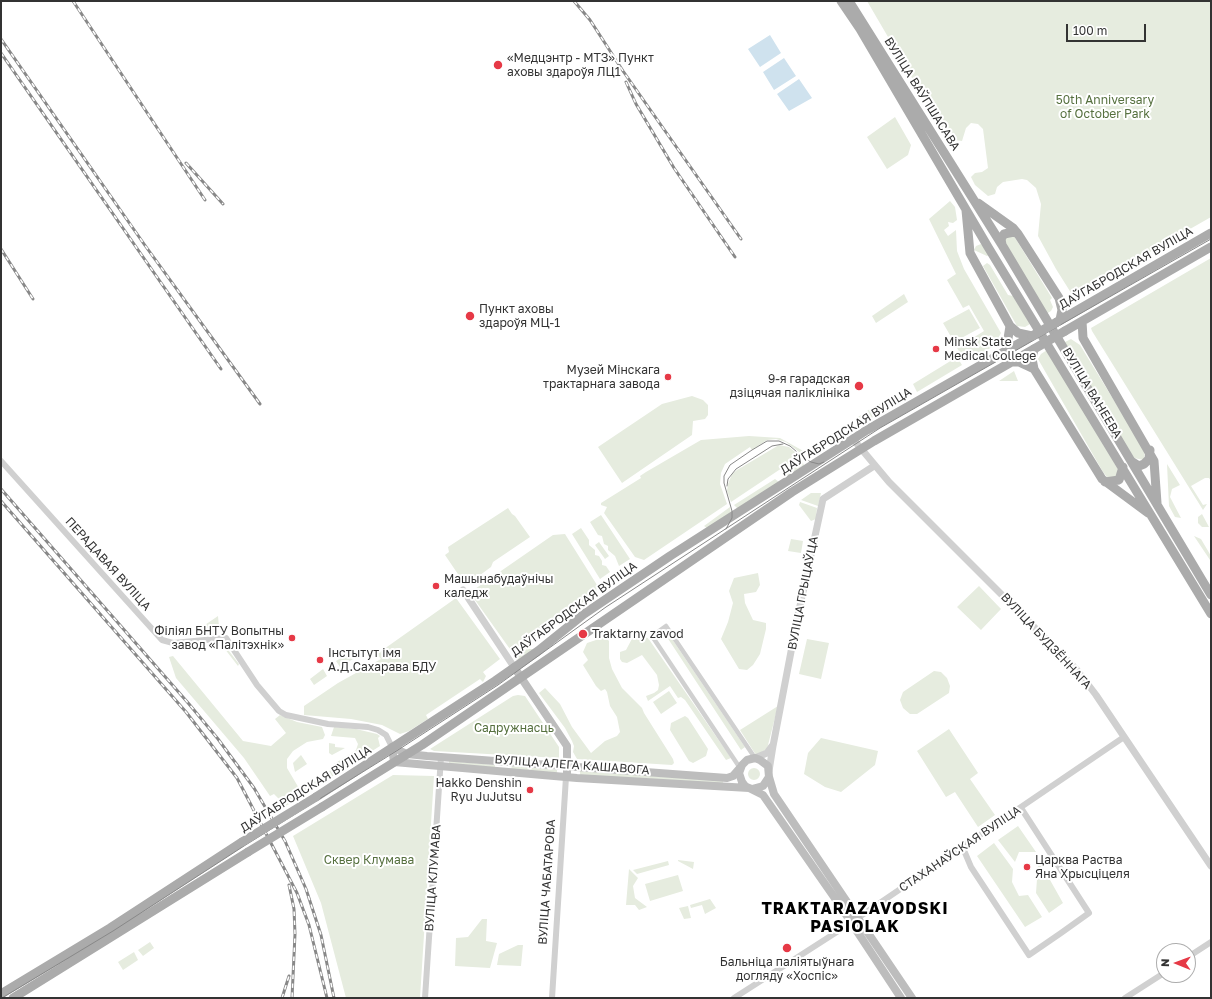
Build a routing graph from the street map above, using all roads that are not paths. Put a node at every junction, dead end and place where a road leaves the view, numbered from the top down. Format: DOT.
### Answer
graph roads {
  1 [pos="841,1"];
  2 [pos="849,1"];
  3 [pos="953,185"];
  4 [pos="974,200"];
  5 [pos="966,206"];
  6 [pos="1211,233"];
  7 [pos="1018,234"];
  8 [pos="1002,245"];
  9 [pos="988,247"];
  10 [pos="1211,247"];
  11 [pos="970,253"];
  12 [pos="1059,298"];
  13 [pos="1077,310"];
  14 [pos="1059,321"];
  15 [pos="1082,321"];
  16 [pos="1010,326"];
  17 [pos="1065,331"];
  18 [pos="1032,336"];
  19 [pos="1083,338"];
  20 [pos="1034,349"];
  21 [pos="1006,351"];
  22 [pos="1012,362"];
  23 [pos="1034,369"];
  24 [pos="853,439"];
  25 [pos="862,449"];
  26 [pos="1150,450"];
  27 [pos="1,461"];
  28 [pos="1131,461"];
  29 [pos="874,466"];
  30 [pos="1123,467"];
  31 [pos="1105,482"];
  32 [pos="1159,508"];
  33 [pos="1153,518"];
  34 [pos="463,590"];
  35 [pos="1211,595"];
  36 [pos="1211,614"];
  37 [pos="514,667"];
  38 [pos="520,676"];
  39 [pos="1124,737"];
  40 [pos="773,746"];
  41 [pos="392,747"];
  42 [pos="407,754"];
  43 [pos="441,757"];
  44 [pos="755,758"];
  45 [pos="394,762"];
  46 [pos="504,762"];
  47 [pos="440,766"];
  48 [pos="567,767"];
  49 [pos="740,768"];
  50 [pos="504,772"];
  51 [pos="769,774"];
  52 [pos="566,778"];
  53 [pos="751,788"];
  54 [pos="1021,808"];
  55 [pos="805,847"];
  56 [pos="963,848"];
  57 [pos="1211,866"];
  58 [pos="855,920"];
  59 [pos="1211,942"];
  60 [pos="1196,952"];
  61 [pos="1156,978"];
  62 [pos="1,994"];
  63 [pos="13,998"];
  64 [pos="425,998"];
  65 [pos="552,998"];
  66 [pos="734,998"];
  67 [pos="901,998"];
  68 [pos="912,998"];
  69 [pos="1125,998"];
  1 -- 3 [label="main road, ВУЛІЦА ВАЎПШАСАВА"];
  2 -- 4 [label="main road, ВУЛІЦА ВАЎПШАСАВА"];
  3 -- 5 [label="main road, ВУЛІЦА ВАНЕЕВА"];
  4 -- 7 [label="main road"];
  4 -- 8 [label="main road, ВУЛІЦА ВАНЕЕВА"];
  5 -- 9 [label="main road, ВУЛІЦА ВАНЕЕВА"];
  5 -- 11 [label="main road"];
  6 -- 13 [label="main road, ДАЎГАБРОДСКАЯ ВУЛІЦА"];
  7 -- 8 [label="main road"];
  7 -- 12 [label="main road"];
  8 -- 28 [label="main road, ВУЛІЦА ВАНЕЕВА"];
  9 -- 11 [label="main road"];
  9 -- 30 [label="main road, ВУЛІЦА ВАНЕЕВА"];
  10 -- 15 [label="main road, ДАЎГАБРОДСКАЯ ВУЛІЦА"];
  11 -- 16 [label="main road"];
  12 -- 13 [label="main road"];
  12 -- 14 [label="main road"];
  13 -- 14 [label="main road, ДАЎГАБРОДСКАЯ ВУЛІЦА"];
  14 -- 18 [label="main road, ДАЎГАБРОДСКАЯ ВУЛІЦА, bridge"];
  15 -- 17 [label="main road, ДАЎГАБРОДСКАЯ ВУЛІЦА"];
  15 -- 19 [label="main road"];
  16 -- 18 [label="main road"];
  16 -- 21 [label="main road"];
  17 -- 19 [label="main road"];
  17 -- 20 [label="main road, ДАЎГАБРОДСКАЯ ВУЛІЦА, bridge"];
  18 -- 21 [label="main road, ДАЎГАБРОДСКАЯ ВУЛІЦА"];
  19 -- 26 [label="main road"];
  20 -- 22 [label="main road, ДАЎГАБРОДСКАЯ ВУЛІЦА"];
  20 -- 23 [label="main road"];
  21 -- 24 [label="main road, ДАЎГАБРОДСКАЯ ВУЛІЦА"];
  22 -- 23 [label="main road"];
  22 -- 25 [label="main road, ДАЎГАБРОДСКАЯ ВУЛІЦА"];
  23 -- 31 [label="main road"];
  24 -- 25 [label="street, ВУЛІЦА БУДЗЁННАГА"];
  24 -- 37 [label="main road, ДАЎГАБРОДСКАЯ ВУЛІЦА"];
  25 -- 29 [label="street, ВУЛІЦА БУДЗЁННАГА"];
  25 -- 38 [label="main road, ДАЎГАБРОДСКАЯ ВУЛІЦА"];
  26 -- 28 [label="main road"];
  26 -- 32 [label="main road"];
  27 -- 41 [label="street, ПЕРАДАВАЯ ВУЛІЦА"];
  28 -- 32 [label="main road, ВУЛІЦА ВАНЕЕВА"];
  29 -- 39 [label="street, ВУЛІЦА БУДЗЁННАГА"];
  29 -- 40 [label="street, ВУЛІЦА ГРЫЦАЎЦА"];
  30 -- 31 [label="main road"];
  30 -- 33 [label="main road, ВУЛІЦА ВАНЕЕВА"];
  31 -- 33 [label="main road"];
  32 -- 35 [label="main road, ВУЛІЦА ВАНЕЕВА"];
  33 -- 36 [label="main road, ВУЛІЦА ВАНЕЕВА"];
  34 -- 37 [label="street"];
  37 -- 38 [label="main road, ВУЛІЦА ЧАБАТАРОВА"];
  37 -- 41 [label="main road, ДАЎГАБРОДСКАЯ ВУЛІЦА"];
  38 -- 42 [label="main road, ДАЎГАБРОДСКАЯ ВУЛІЦА"];
  38 -- 48 [label="main road, ВУЛІЦА ЧАБАТАРОВА"];
  39 -- 54 [label="street, СТАХАНАЎСКАЯ ВУЛІЦА"];
  39 -- 57 [label="street, ВУЛІЦА БУДЗЁННАГА"];
  40 -- 44 [label="street"];
  40 -- 51 [label="street, ВУЛІЦА ГРЫЦАЎЦА"];
  41 -- 42 [label="main road, ВУЛІЦА АЛЕГА КАШАВОГА"];
  41 -- 45 [label="main road, ПЕРАДАВАЯ ВУЛІЦА"];
  41 -- 62 [label="main road, ДАЎГАБРОДСКАЯ ВУЛІЦА, bridge"];
  42 -- 43 [label="main road, ВУЛІЦА АЛЕГА КАШАВОГА"];
  42 -- 45 [label="main road, ДАЎГАБРОДСКАЯ ВУЛІЦА"];
  43 -- 46 [label="main road, ВУЛІЦА АЛЕГА КАШАВОГА"];
  43 -- 47 [label="street, ВУЛІЦА КЛУМАВА"];
  44 -- 49 [label="main road"];
  44 -- 49 [label="street"];
  44 -- 51 [label="main road"];
  45 -- 47 [label="main road, ВУЛІЦА АЛЕГА КАШАВОГА"];
  45 -- 63 [label="main road, ДАЎГАБРОДСКАЯ ВУЛІЦА, bridge"];
  46 -- 48 [label="main road, ВУЛІЦА АЛЕГА КАШАВОГА"];
  46 -- 50 [label="main road"];
  47 -- 50 [label="main road, ВУЛІЦА АЛЕГА КАШАВОГА"];
  47 -- 64 [label="street, ВУЛІЦА КЛУМАВА"];
  48 -- 49 [label="main road, ВУЛІЦА АЛЕГА КАШАВОГА"];
  48 -- 52 [label="main road, ВУЛІЦА ЧАБАТАРОВА"];
  49 -- 53 [label="main road"];
  50 -- 52 [label="main road, ВУЛІЦА АЛЕГА КАШАВОГА"];
  51 -- 53 [label="main road"];
  51 -- 55 [label="main road"];
  52 -- 53 [label="main road, ВУЛІЦА АЛЕГА КАШАВОГА"];
  52 -- 65 [label="street, ВУЛІЦА ЧАБАТАРОВА"];
  53 -- 55 [label="main road"];
  54 -- 56 [label="street, СТАХАНАЎСКАЯ ВУЛІЦА"];
  54 -- 56 [label="street"];
  55 -- 58 [label="main road"];
  56 -- 58 [label="street, СТАХАНАЎСКАЯ ВУЛІЦА"];
  58 -- 66 [label="street, СТАХАНАЎСКАЯ ВУЛІЦА"];
  58 -- 67 [label="main road"];
  58 -- 68 [label="main road"];
  59 -- 60 [label="street"];
  61 -- 69 [label="street"];
}
